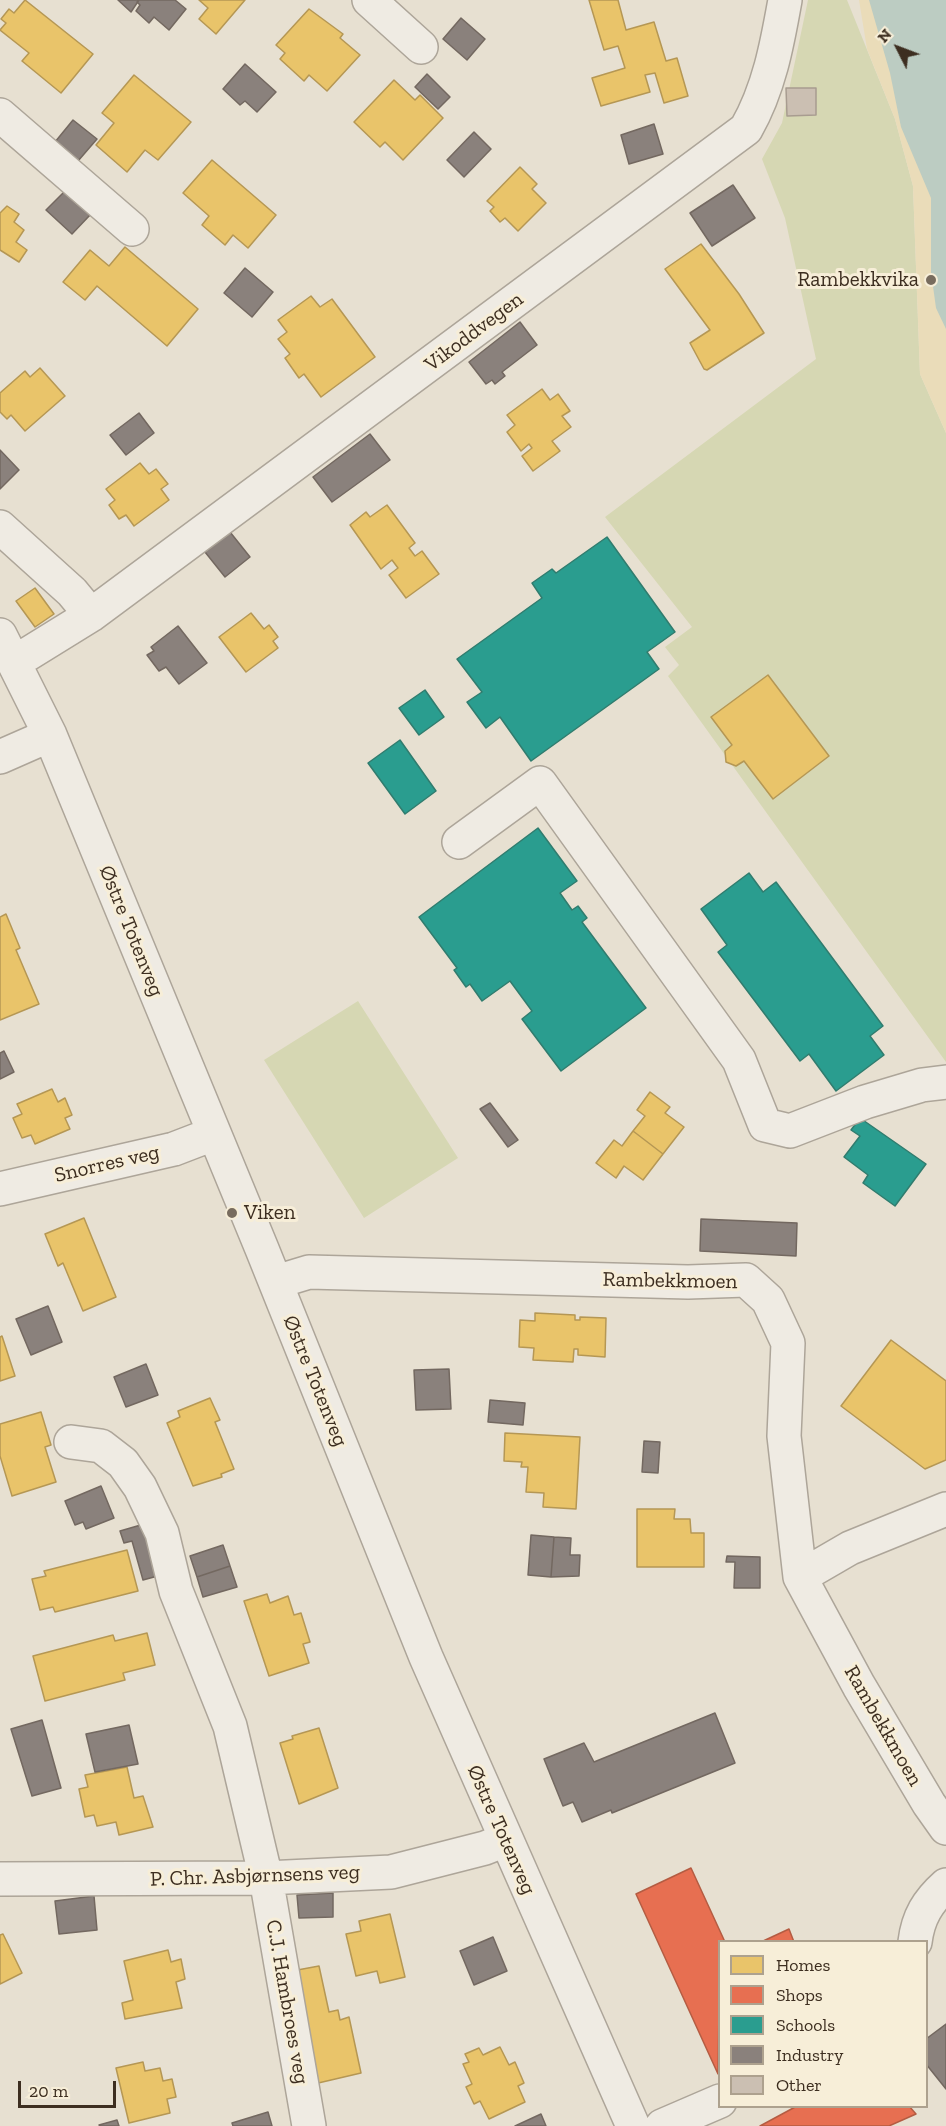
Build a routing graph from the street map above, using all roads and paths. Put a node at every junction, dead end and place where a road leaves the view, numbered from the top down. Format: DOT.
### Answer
graph roads {
  1 [pos="369,0"];
  2 [pos="785,0"];
  3 [pos="421,47"];
  4 [pos="0,115"];
  5 [pos="132,229"];
  6 [pos="0,527"];
  7 [pos="91,615"];
  8 [pos="7,649"];
  9 [pos="50,735"];
  10 [pos="0,757"];
  11 [pos="459,842"];
  12 [pos="946,1082"];
  13 [pos="213,1134"];
  14 [pos="0,1189"];
  15 [pos="276,1282"];
  16 [pos="71,1442"];
  17 [pos="946,1509"];
  18 [pos="800,1577"];
  19 [pos="940,1809"];
  20 [pos="506,1840"];
  21 [pos="266,1878"];
  22 [pos="0,1879"];
  23 [pos="946,1885"];
  24 [pos="915,1940"];
  25 [pos="718,2102"];
  26 [pos="309,2126"];
  27 [pos="633,2126"];
  28 [pos="662,2126"];
  1 -- 3 [label="street"];
  2 -- 7 [label="street, Vikoddvegen"];
  4 -- 5 [label="street"];
  6 -- 7 [label="street"];
  7 -- 8 [label="street, Vikoddvegen"];
  8 -- 9 [label="street, Østre Totenveg"];
  9 -- 10 [label="street"];
  9 -- 13 [label="street, Østre Totenveg"];
  11 -- 12 [label="street"];
  13 -- 14 [label="street, Snorres veg"];
  13 -- 15 [label="street, Østre Totenveg"];
  15 -- 18 [label="street, Rambekkmoen"];
  15 -- 20 [label="street, Østre Totenveg"];
  16 -- 21 [label="street, C.J. Hambroes veg"];
  17 -- 18 [label="street"];
  18 -- 19 [label="street, Rambekkmoen"];
  20 -- 21 [label="street, P. Chr. Asbjørnsens veg"];
  20 -- 27 [label="street, Østre Totenveg"];
  21 -- 22 [label="street, P. Chr. Asbjørnsens veg"];
  21 -- 26 [label="street, C.J. Hambroes veg"];
  23 -- 24 [label="street"];
  25 -- 28 [label="street"];
}
